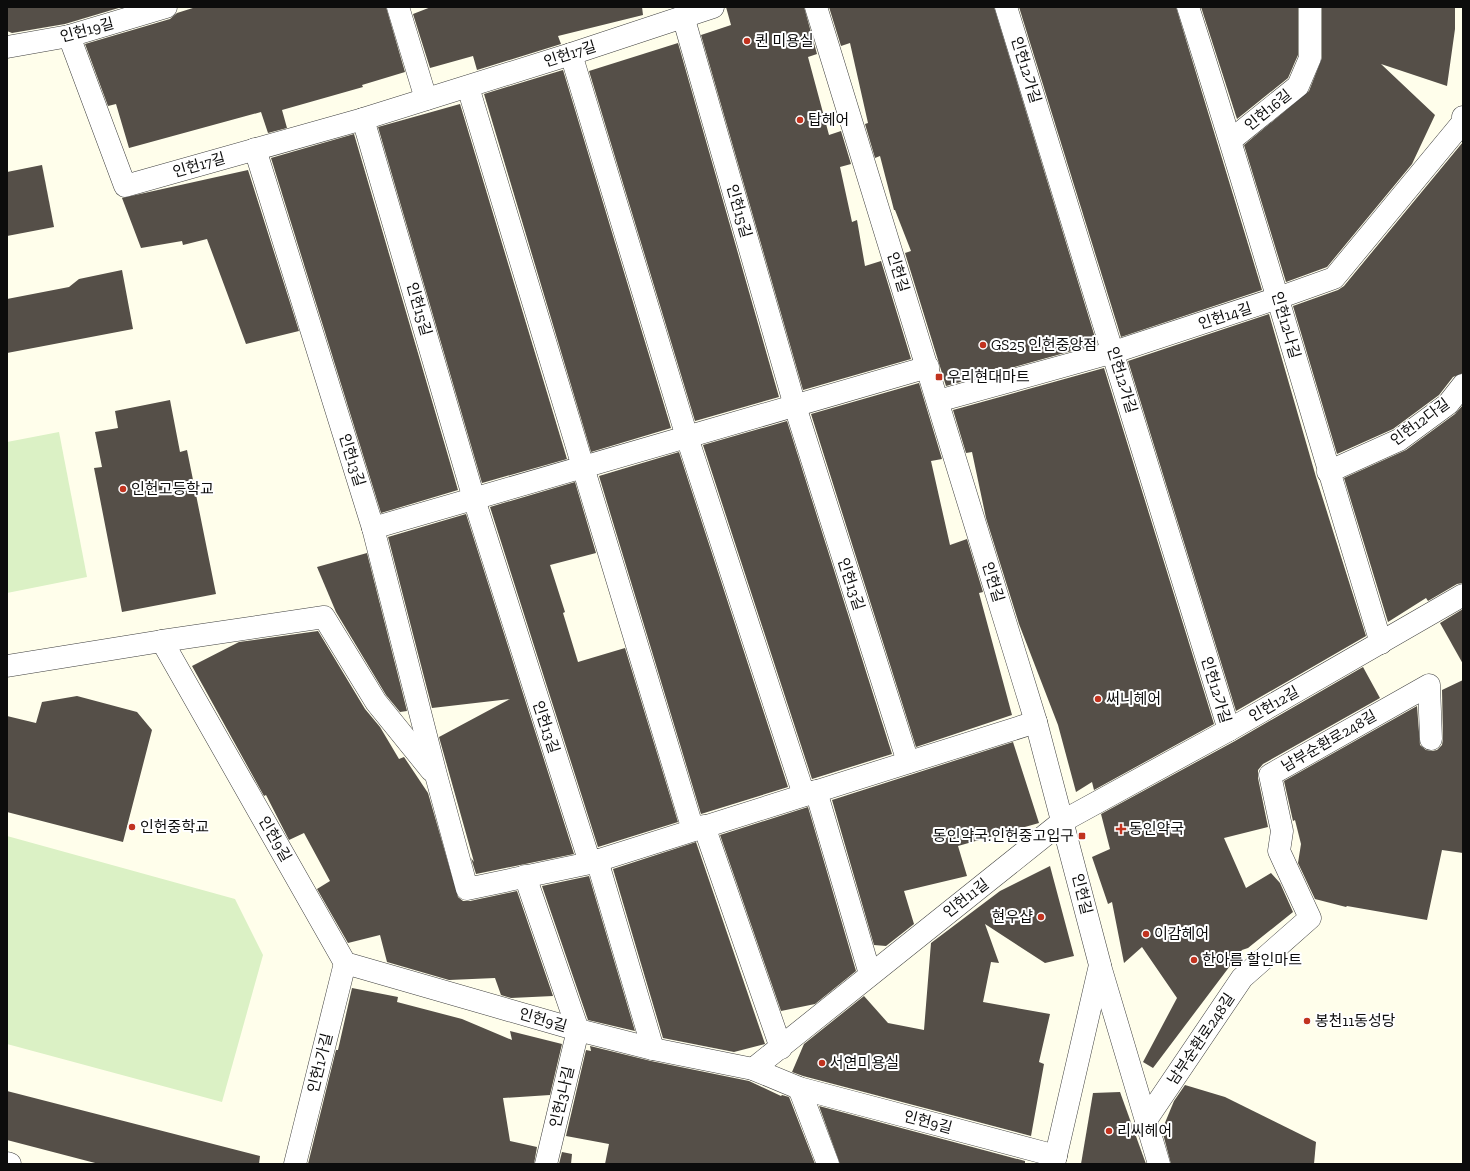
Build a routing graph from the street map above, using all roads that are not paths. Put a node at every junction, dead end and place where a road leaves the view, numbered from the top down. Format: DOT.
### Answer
graph roads {
  1 [pos="166,7"];
  2 [pos="398,7"];
  3 [pos="713,7"];
  4 [pos="816,7"];
  5 [pos="1006,7"];
  6 [pos="1188,7"];
  7 [pos="1310,7"];
  8 [pos="683,16"];
  9 [pos="69,36"];
  10 [pos="7,46"];
  11 [pos="571,54"];
  12 [pos="468,87"];
  13 [pos="426,99"];
  14 [pos="1463,117"];
  15 [pos="363,119"];
  16 [pos="1231,140"];
  17 [pos="255,149"];
  18 [pos="1278,298"];
  19 [pos="1114,352"];
  20 [pos="928,367"];
  21 [pos="1463,385"];
  22 [pos="938,401"];
  23 [pos="794,406"];
  24 [pos="687,437"];
  25 [pos="582,468"];
  26 [pos="1328,472"];
  27 [pos="474,499"];
  28 [pos="374,528"];
  29 [pos="1463,595"];
  30 [pos="162,641"];
  31 [pos="1381,643"];
  32 [pos="7,666"];
  33 [pos="1036,722"];
  34 [pos="1229,730"];
  35 [pos="1431,739"];
  36 [pos="908,762"];
  37 [pos="436,776"];
  38 [pos="810,793"];
  39 [pos="1063,821"];
  40 [pos="699,828"];
  41 [pos="593,861"];
  42 [pos="525,876"];
  43 [pos="345,963"];
  44 [pos="1100,965"];
  45 [pos="870,974"];
  46 [pos="578,1030"];
  47 [pos="781,1048"];
  48 [pos="653,1049"];
  49 [pos="753,1069"];
  50 [pos="799,1088"];
  51 [pos="1146,1120"];
  52 [pos="1055,1160"];
  53 [pos="295,1164"];
  54 [pos="546,1164"];
  55 [pos="828,1164"];
  56 [pos="1160,1164"];
  1 -- 9 [label="street, 인헌19길"];
  2 -- 13 [label="street"];
  3 -- 8 [label="street, 인헌17길"];
  4 -- 20 [label="street, 인헌길"];
  5 -- 19 [label="street, 인헌12가길"];
  6 -- 16 [label="street, 인헌12나길"];
  7 -- 16 [label="street, 인헌16길"];
  8 -- 11 [label="street, 인헌17길"];
  8 -- 23 [label="street, 인헌15길"];
  9 -- 10 [label="street, 인헌19길"];
  9 -- 17 [label="street, 인헌17길"];
  11 -- 12 [label="street, 인헌17길"];
  11 -- 24 [label="street"];
  12 -- 13 [label="street, 인헌17길"];
  12 -- 25 [label="street"];
  13 -- 15 [label="street, 인헌17길"];
  14 -- 18 [label="street, 인헌14길"];
  15 -- 17 [label="street, 인헌17길"];
  15 -- 27 [label="street, 인헌15길"];
  16 -- 18 [label="street, 인헌12나길"];
  17 -- 28 [label="street, 인헌13길"];
  18 -- 19 [label="street, 인헌14길"];
  18 -- 26 [label="street, 인헌12나길"];
  19 -- 22 [label="street, 인헌14길"];
  19 -- 34 [label="street, 인헌12가길"];
  20 -- 22 [label="street, 인헌길"];
  20 -- 23 [label="street"];
  21 -- 26 [label="street, 인헌12다길"];
  22 -- 33 [label="street, 인헌길"];
  23 -- 24 [label="street"];
  23 -- 36 [label="street, 인헌13길"];
  24 -- 25 [label="street"];
  24 -- 38 [label="street"];
  25 -- 27 [label="street"];
  25 -- 40 [label="street"];
  26 -- 31 [label="street, 인헌12나길"];
  27 -- 28 [label="street"];
  27 -- 41 [label="street, 인헌13길"];
  28 -- 37 [label="street, 인헌13길"];
  29 -- 31 [label="street, 인헌12길"];
  30 -- 32 [label="street"];
  30 -- 37 [label="street, 인헌13길"];
  30 -- 43 [label="street, 인헌9길"];
  31 -- 34 [label="street, 인헌12길"];
  33 -- 36 [label="street, 인헌13길"];
  33 -- 39 [label="street, 인헌길"];
  34 -- 39 [label="street, 인헌12길"];
  35 -- 51 [label="street, 남부순환로248길"];
  36 -- 38 [label="street, 인헌13길"];
  37 -- 42 [label="street, 인헌13길"];
  38 -- 40 [label="street, 인헌13길"];
  38 -- 45 [label="street"];
  39 -- 44 [label="street, 인헌길"];
  39 -- 45 [label="street, 인헌11길"];
  40 -- 41 [label="street, 인헌13길"];
  40 -- 47 [label="street"];
  41 -- 42 [label="street, 인헌13길"];
  41 -- 48 [label="street"];
  42 -- 46 [label="street, 인헌9길"];
  43 -- 46 [label="street, 인헌9길"];
  43 -- 53 [label="street, 인헌1가길"];
  44 -- 51 [label="street"];
  44 -- 52 [label="street, 인헌길"];
  45 -- 47 [label="street, 인헌11길"];
  46 -- 48 [label="street, 인헌9길"];
  46 -- 54 [label="street, 인헌3나길"];
  47 -- 49 [label="street, 인헌11길"];
  48 -- 49 [label="street, 인헌9길"];
  49 -- 50 [label="street, 인헌9길"];
  50 -- 52 [label="street, 인헌9길"];
  50 -- 55 [label="street"];
  51 -- 56 [label="street"];
}
